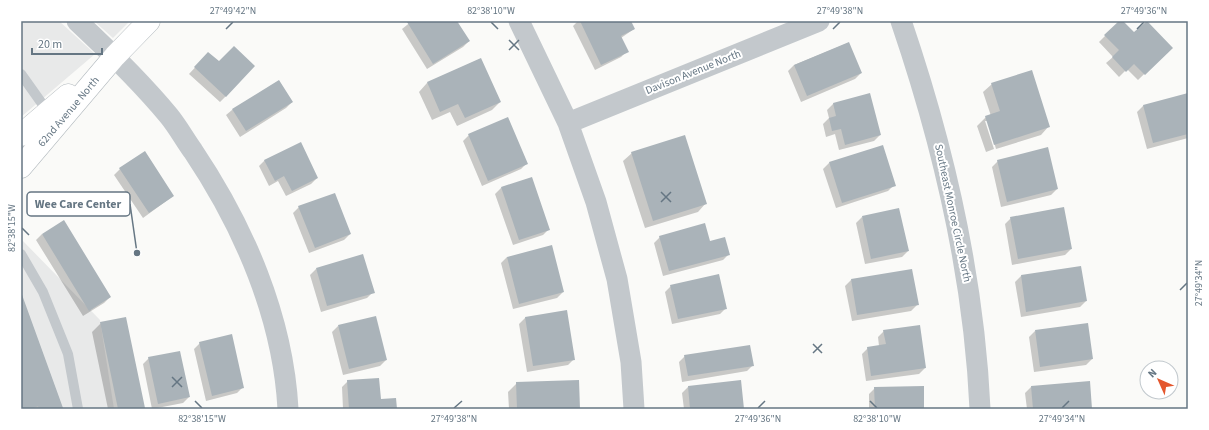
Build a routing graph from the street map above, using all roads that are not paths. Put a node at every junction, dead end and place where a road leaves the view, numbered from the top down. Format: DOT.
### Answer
graph roads {
  1 [pos="77,21"];
  2 [pos="149,21"];
  3 [pos="519,21"];
  4 [pos="819,21"];
  5 [pos="901,21"];
  6 [pos="115,56"];
  7 [pos="21,74"];
  8 [pos="48,112"];
  9 [pos="568,123"];
  10 [pos="21,135"];
  11 [pos="21,167"];
  12 [pos="21,254"];
  13 [pos="78,409"];
  14 [pos="288,409"];
  15 [pos="634,409"];
  16 [pos="980,409"];
  1 -- 6 [label="street"];
  2 -- 6 [label="street, 62nd Avenue North"];
  3 -- 9 [label="street"];
  4 -- 9 [label="street, Davison Avenue North"];
  5 -- 16 [label="street, Southeast Monroe Circle North"];
  6 -- 8 [label="street, 62nd Avenue North"];
  6 -- 11 [label="street, 62nd Avenue North"];
  6 -- 14 [label="street"];
  7 -- 8 [label="lane"];
  8 -- 10 [label="street, 62nd Avenue North"];
  9 -- 15 [label="street"];
  12 -- 13 [label="lane"];
}
